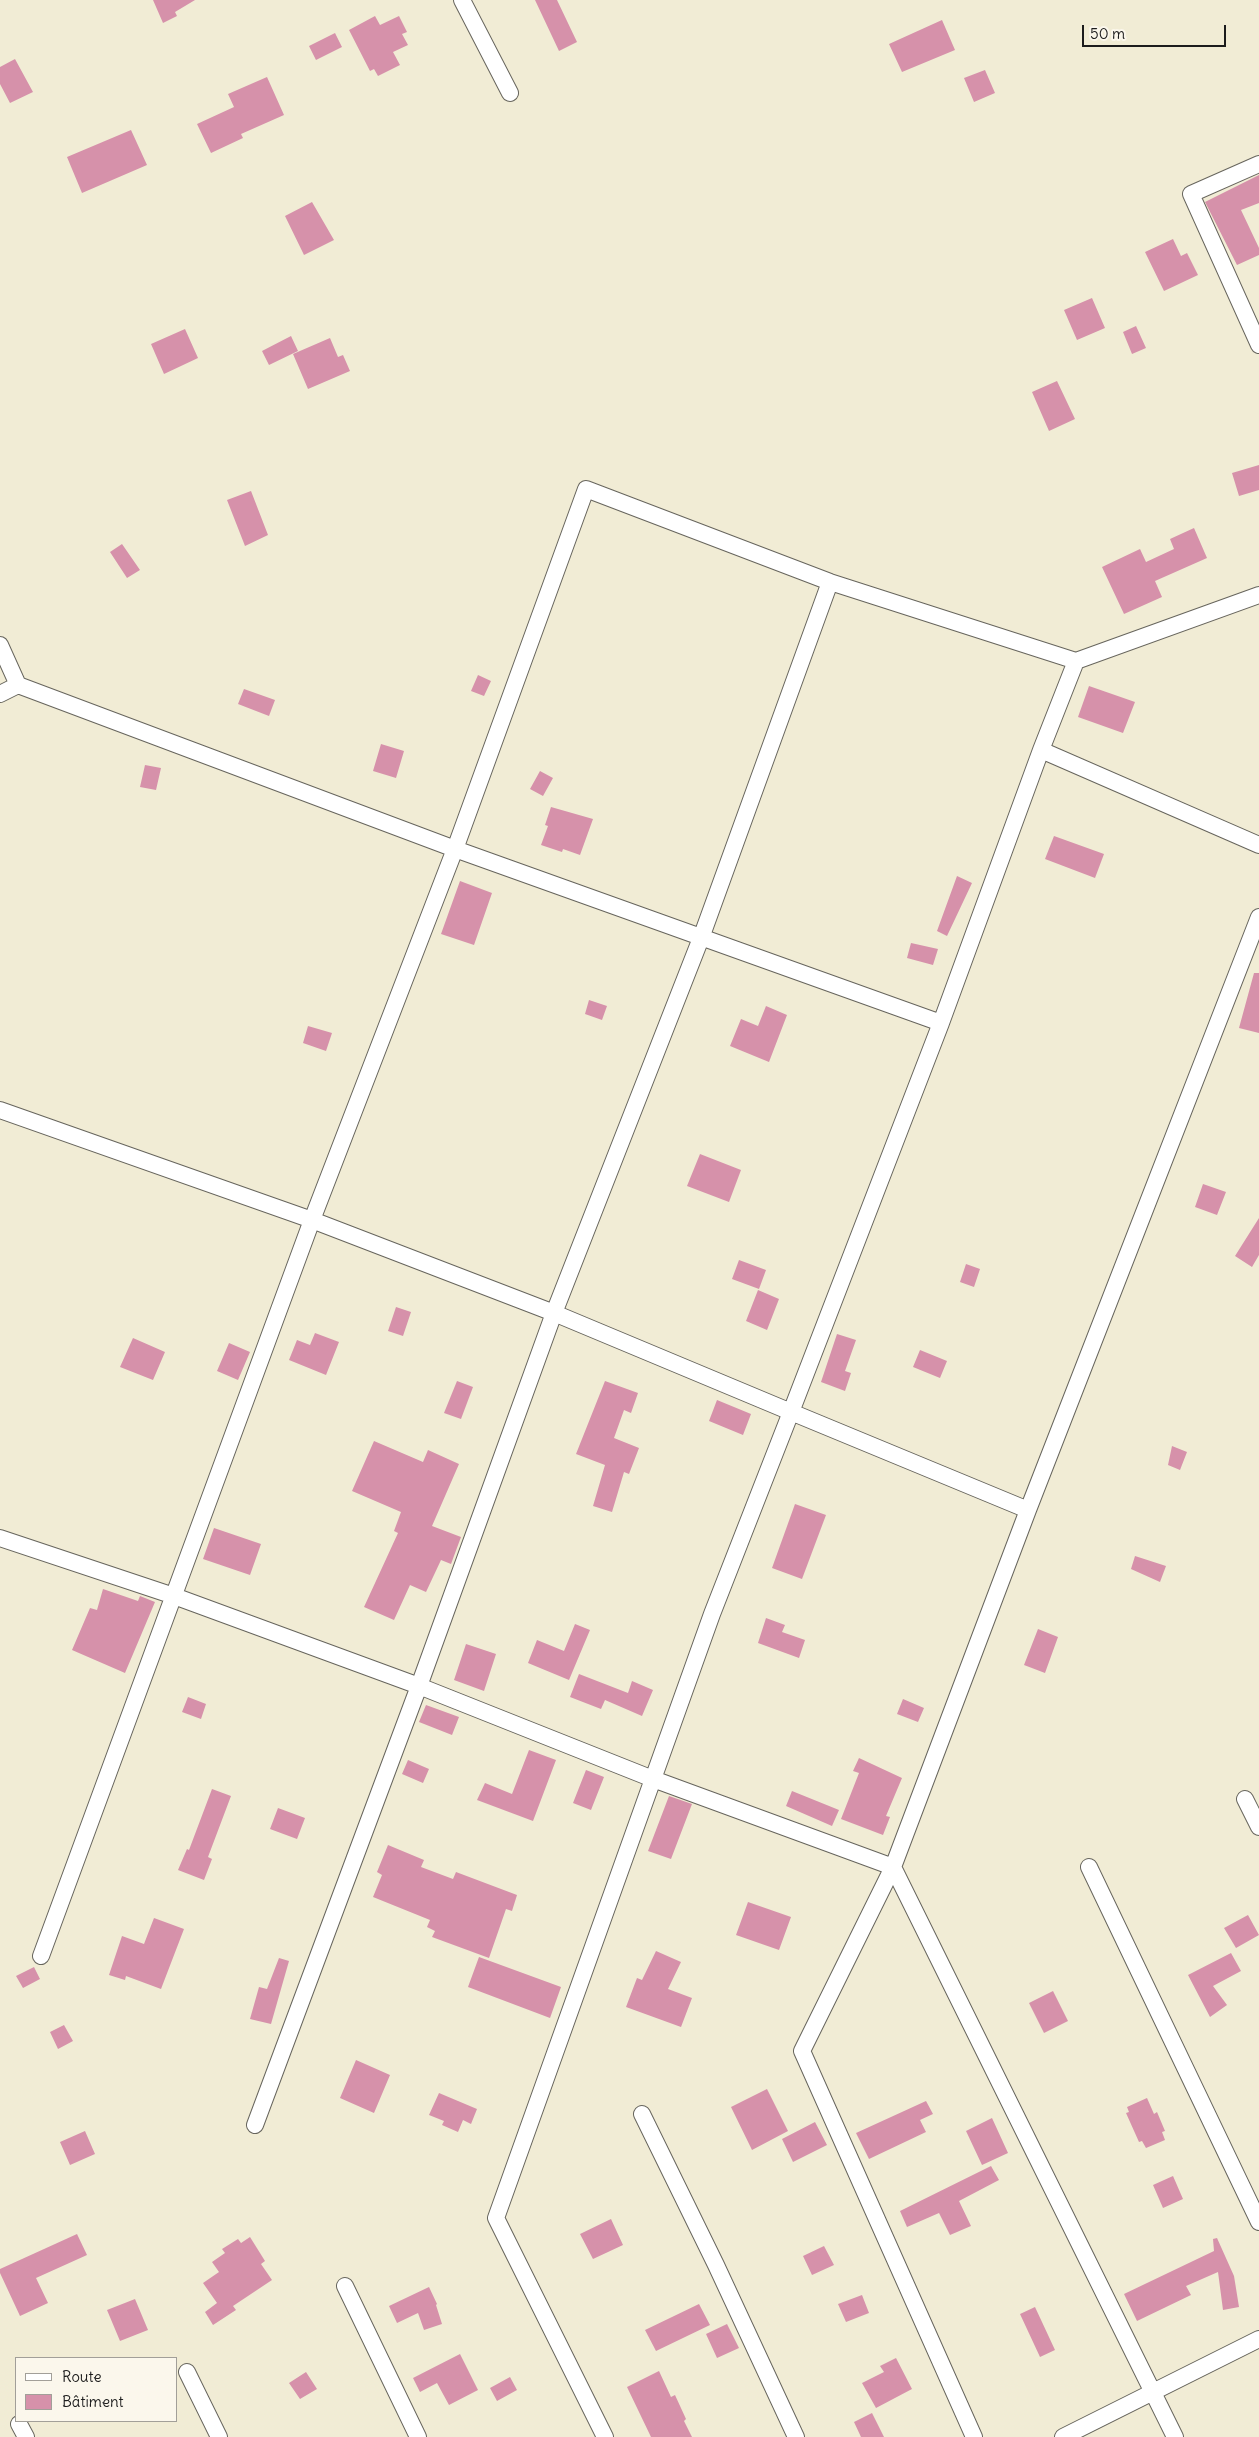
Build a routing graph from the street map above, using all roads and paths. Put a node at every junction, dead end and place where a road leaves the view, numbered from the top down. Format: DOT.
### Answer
graph roads {
  1 [pos="462,0"];
  2 [pos="510,94"];
  3 [pos="1259,164"];
  4 [pos="1259,345"];
  5 [pos="830,582"];
  6 [pos="1259,595"];
  7 [pos="0,645"];
  8 [pos="1076,661"];
  9 [pos="18,685"];
  10 [pos="0,694"];
  11 [pos="1041,750"];
  12 [pos="1259,845"];
  13 [pos="454,849"];
  14 [pos="1259,917"];
  15 [pos="701,938"];
  16 [pos="941,1023"];
  17 [pos="0,1110"];
  18 [pos="312,1220"];
  19 [pos="554,1313"];
  20 [pos="791,1412"];
  21 [pos="1028,1510"];
  22 [pos="0,1538"];
  23 [pos="174,1596"];
  24 [pos="418,1686"];
  25 [pos="653,1779"];
  26 [pos="1244,1799"];
  27 [pos="1259,1827"];
  28 [pos="893,1867"];
  29 [pos="1089,1867"];
  30 [pos="41,1956"];
  31 [pos="642,2114"];
  32 [pos="255,2124"];
  33 [pos="1259,2222"];
  34 [pos="344,2286"];
  35 [pos="1259,2339"];
  36 [pos="187,2372"];
  37 [pos="1153,2392"];
  38 [pos="220,2437"];
  39 [pos="418,2437"];
  40 [pos="605,2437"];
  41 [pos="796,2437"];
  42 [pos="974,2437"];
  43 [pos="1063,2437"];
  44 [pos="1174,2437"];
  1 -- 2 [label="street"];
  3 -- 4 [label="street"];
  5 -- 8 [label="street"];
  5 -- 13 [label="street"];
  5 -- 15 [label="street"];
  6 -- 8 [label="street"];
  7 -- 9 [label="street"];
  8 -- 11 [label="street"];
  9 -- 10 [label="street"];
  9 -- 13 [label="street"];
  11 -- 12 [label="street"];
  11 -- 16 [label="street"];
  13 -- 15 [label="street"];
  13 -- 18 [label="street"];
  14 -- 21 [label="street"];
  15 -- 16 [label="street"];
  15 -- 19 [label="street"];
  16 -- 20 [label="street"];
  17 -- 18 [label="street"];
  18 -- 19 [label="street"];
  18 -- 23 [label="street"];
  19 -- 20 [label="street"];
  19 -- 24 [label="street"];
  20 -- 21 [label="street"];
  20 -- 25 [label="street"];
  21 -- 28 [label="street"];
  22 -- 23 [label="street"];
  23 -- 24 [label="street"];
  23 -- 30 [label="street"];
  24 -- 25 [label="street"];
  24 -- 32 [label="street"];
  25 -- 28 [label="street"];
  25 -- 40 [label="street"];
  26 -- 27 [label="street"];
  28 -- 37 [label="street"];
  28 -- 42 [label="street"];
  29 -- 33 [label="street"];
  31 -- 41 [label="street"];
  34 -- 39 [label="street"];
  35 -- 37 [label="street"];
  36 -- 38 [label="street"];
  37 -- 43 [label="street"];
  37 -- 44 [label="street"];
}
